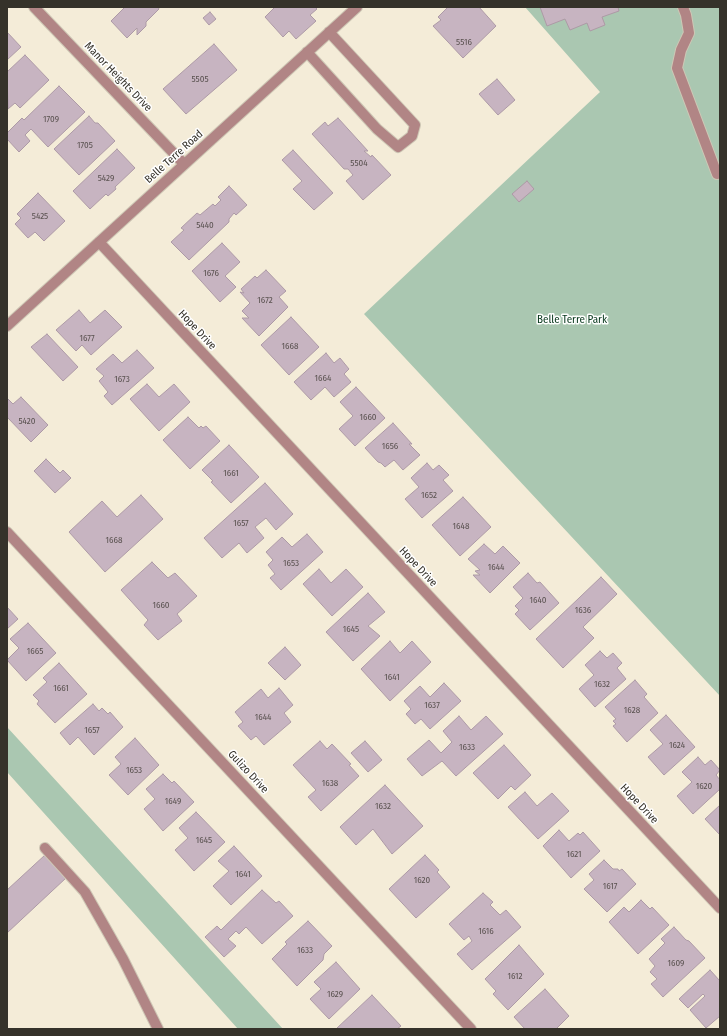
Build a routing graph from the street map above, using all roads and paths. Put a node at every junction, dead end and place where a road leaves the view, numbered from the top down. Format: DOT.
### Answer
graph roads {
  1 [pos="34,7"];
  2 [pos="357,7"];
  3 [pos="683,7"];
  4 [pos="329,32"];
  5 [pos="307,52"];
  6 [pos="184,164"];
  7 [pos="717,174"];
  8 [pos="99,242"];
  9 [pos="7,326"];
  10 [pos="7,532"];
  11 [pos="45,848"];
  12 [pos="720,908"];
  13 [pos="158,1029"];
  14 [pos="471,1029"];
  1 -- 6 [label="street, Manor Heights Drive"];
  2 -- 4 [label="street, Belle Terre Road"];
  3 -- 7 [label="street"];
  4 -- 5 [label="street, Belle Terre Road"];
  4 -- 5 [label="street"];
  5 -- 6 [label="street, Belle Terre Road"];
  6 -- 8 [label="street, Belle Terre Road"];
  8 -- 9 [label="street, Belle Terre Road"];
  8 -- 12 [label="street, Hope Drive"];
  10 -- 14 [label="street, Gulizo Drive"];
  11 -- 13 [label="street"];
}
